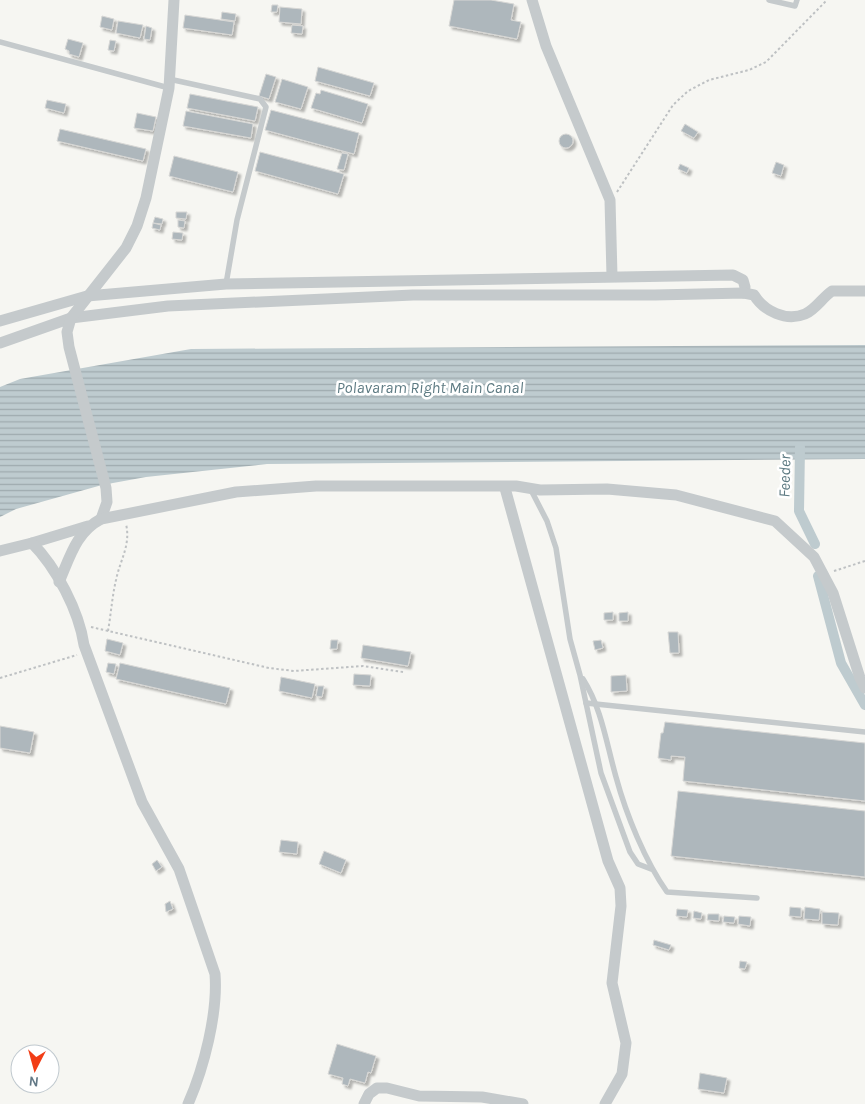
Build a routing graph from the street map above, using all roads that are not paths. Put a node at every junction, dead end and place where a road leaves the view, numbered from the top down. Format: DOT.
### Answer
graph roads {
  1 [pos="174,0"];
  2 [pos="532,0"];
  3 [pos="769,0"];
  4 [pos="797,0"];
  5 [pos="0,42"];
  6 [pos="169,84"];
  7 [pos="612,276"];
  8 [pos="226,284"];
  9 [pos="865,292"];
  10 [pos="744,293"];
  11 [pos="86,296"];
  12 [pos="71,318"];
  13 [pos="0,321"];
  14 [pos="0,343"];
  15 [pos="505,488"];
  16 [pos="530,488"];
  17 [pos="101,519"];
  18 [pos="88,526"];
  19 [pos="32,543"];
  20 [pos="0,551"];
  21 [pos="59,582"];
  22 [pos="580,675"];
  23 [pos="865,688"];
  24 [pos="586,703"];
  25 [pos="597,704"];
  26 [pos="865,732"];
  27 [pos="651,869"];
  28 [pos="757,898"];
  29 [pos="188,1104"];
  30 [pos="364,1104"];
  31 [pos="523,1104"];
  32 [pos="605,1104"];
  1 -- 6 [label="street"];
  2 -- 7 [label="street"];
  3 -- 4 [label="lane"];
  5 -- 6 [label="lane"];
  6 -- 8 [label="lane"];
  6 -- 11 [label="street"];
  7 -- 8 [label="street"];
  7 -- 10 [label="street"];
  8 -- 11 [label="street"];
  9 -- 10 [label="street"];
  10 -- 12 [label="street"];
  11 -- 12 [label="street"];
  11 -- 13 [label="street"];
  12 -- 14 [label="street"];
  12 -- 17 [label="street"];
  15 -- 16 [label="street"];
  15 -- 17 [label="street"];
  15 -- 32 [label="street"];
  16 -- 22 [label="lane"];
  16 -- 23 [label="street"];
  17 -- 18 [label="street"];
  18 -- 19 [label="street"];
  18 -- 21 [label="street"];
  19 -- 20 [label="street"];
  19 -- 21 [label="street"];
  21 -- 29 [label="street"];
  22 -- 24 [label="lane"];
  22 -- 25 [label="lane"];
  24 -- 25 [label="lane"];
  24 -- 27 [label="lane"];
  25 -- 26 [label="lane"];
  25 -- 27 [label="lane"];
  27 -- 28 [label="lane"];
  30 -- 31 [label="street"];
}
